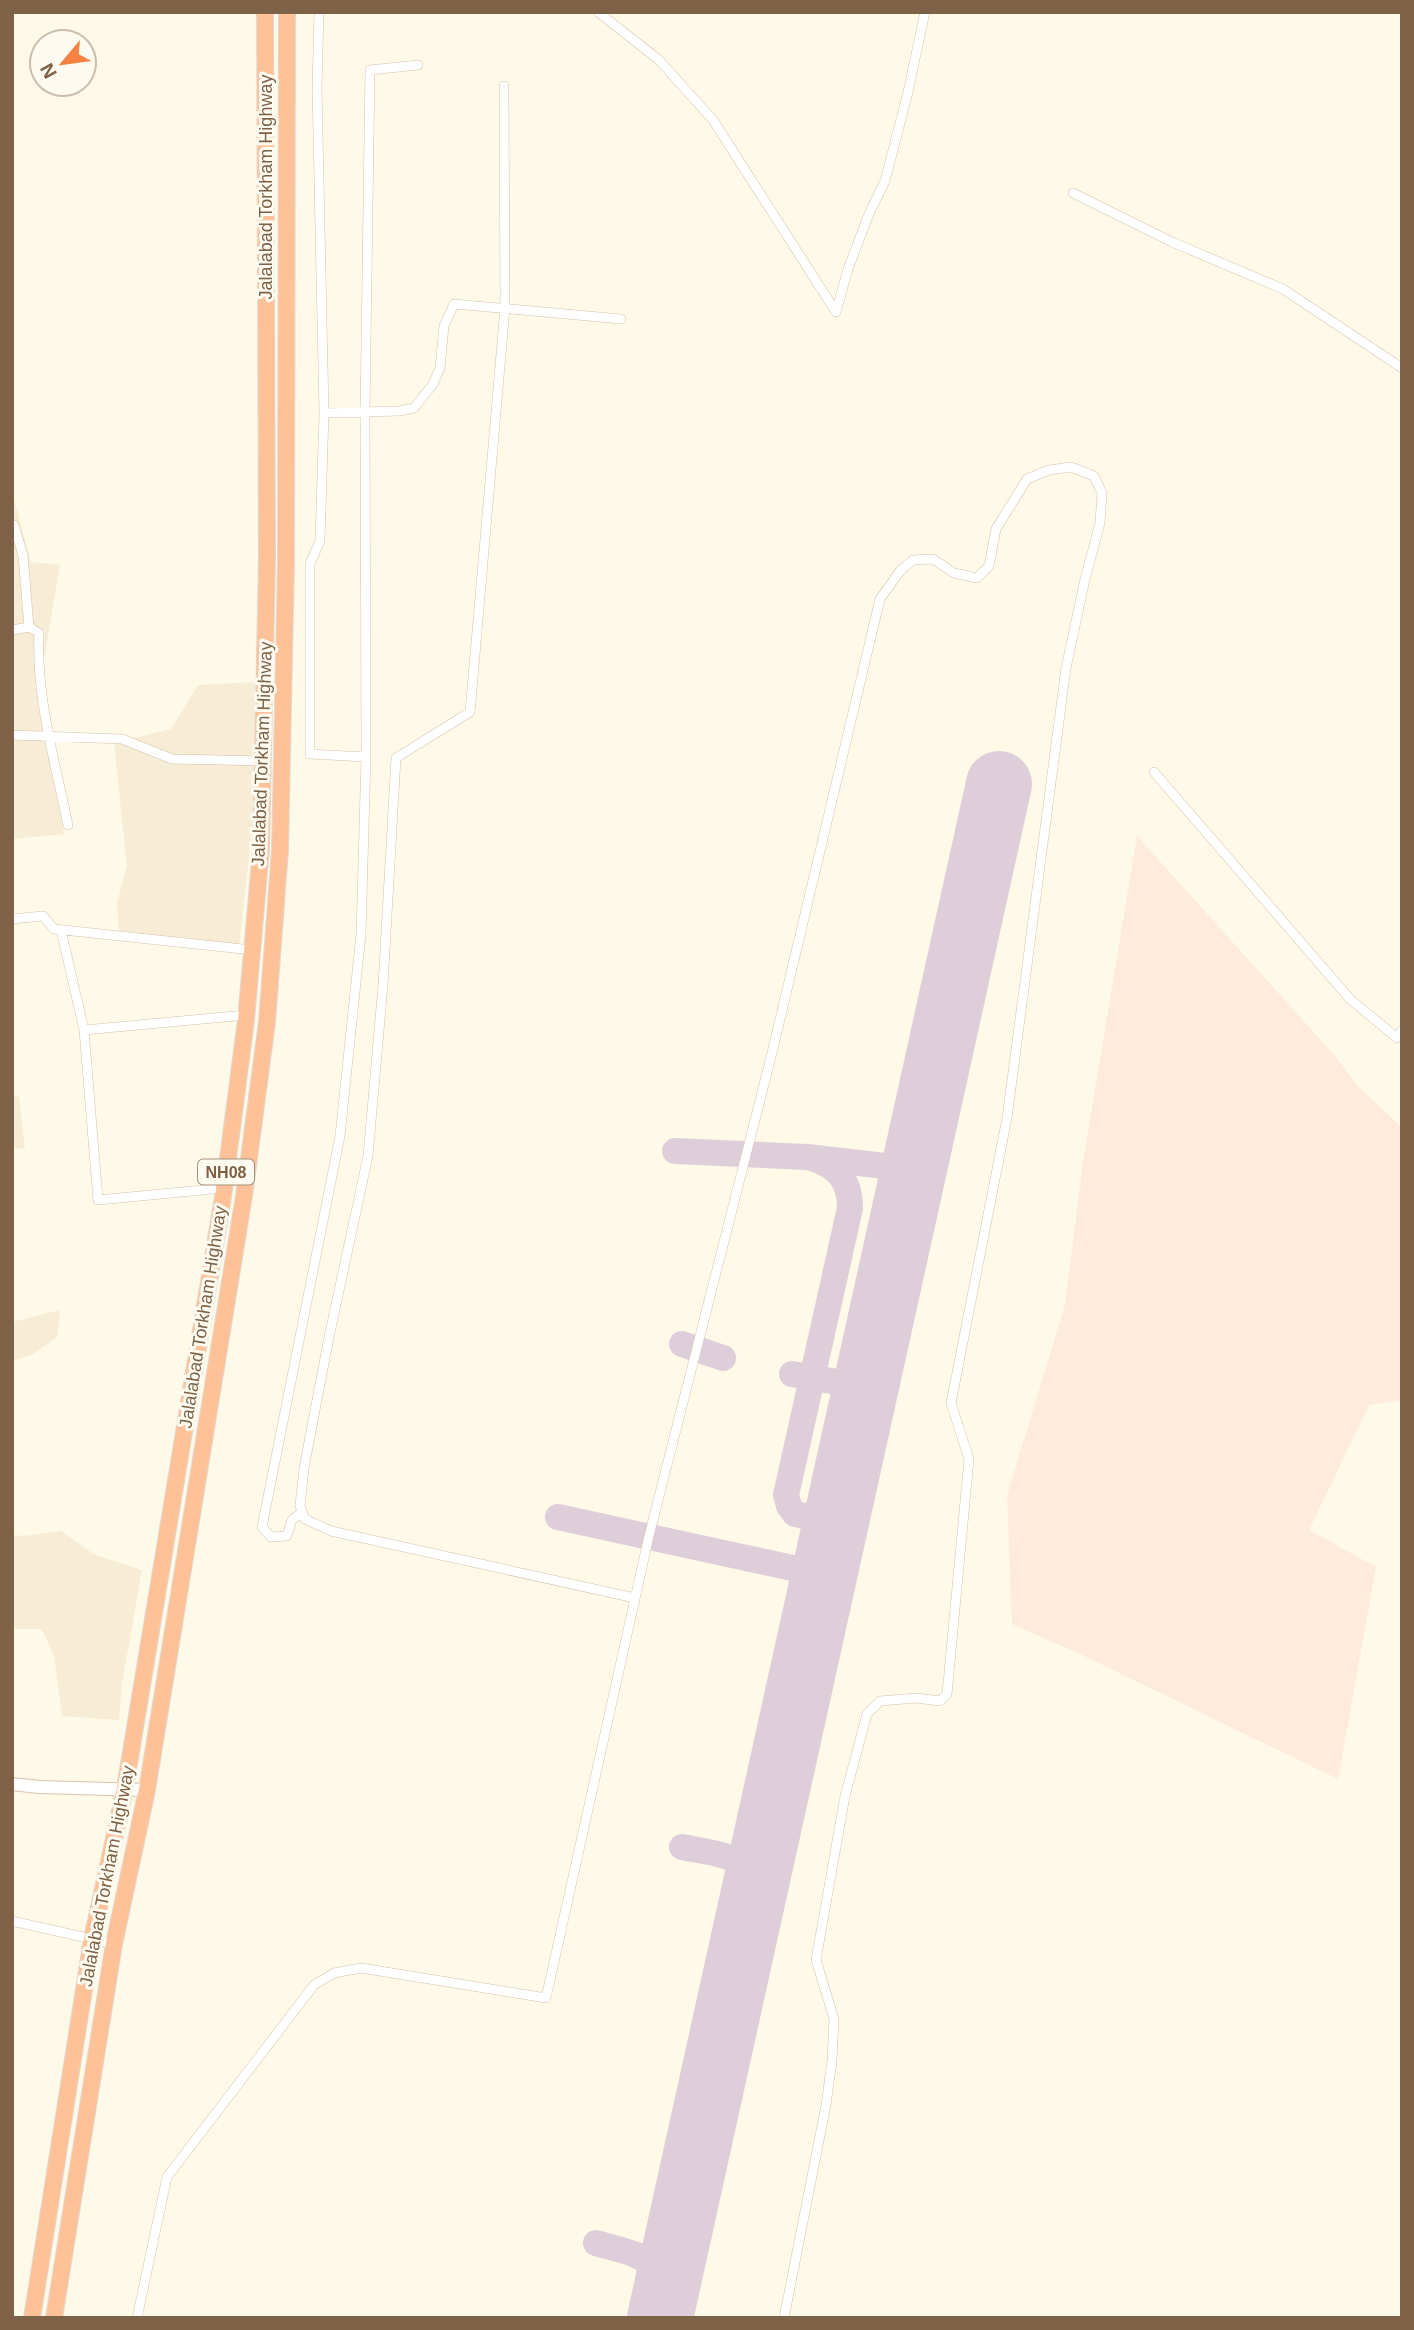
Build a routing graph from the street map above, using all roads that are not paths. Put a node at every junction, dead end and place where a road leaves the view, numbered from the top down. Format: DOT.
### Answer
graph roads {
  1 [pos="265,12"];
  2 [pos="286,12"];
  3 [pos="319,12"];
  4 [pos="598,12"];
  5 [pos="925,12"];
  6 [pos="418,65"];
  7 [pos="504,86"];
  8 [pos="1073,193"];
  9 [pos="505,308"];
  10 [pos="621,319"];
  11 [pos="1402,368"];
  12 [pos="365,412"];
  13 [pos="324,413"];
  14 [pos="14,525"];
  15 [pos="29,628"];
  16 [pos="12,630"];
  17 [pos="12,736"];
  18 [pos="50,737"];
  19 [pos="366,757"];
  20 [pos="262,761"];
  21 [pos="1154,772"];
  22 [pos="68,825"];
  23 [pos="12,919"];
  24 [pos="61,930"];
  25 [pos="252,950"];
  26 [pos="246,1015"];
  27 [pos="83,1030"];
  28 [pos="1402,1030"];
  29 [pos="224,1188"];
  30 [pos="302,1512"];
  31 [pos="635,1598"];
  32 [pos="12,1784"];
  33 [pos="125,1788"];
  34 [pos="147,1790"];
  35 [pos="12,1921"];
  36 [pos="92,1939"];
  37 [pos="114,1944"];
  38 [pos="32,2318"];
  39 [pos="54,2318"];
  40 [pos="137,2318"];
  41 [pos="784,2318"];
  1 -- 20 [label="highway, Jalalabad Torkham Highway / NH08"];
  2 -- 34 [label="highway, NH08"];
  3 -- 13 [label="street"];
  4 -- 5 [label="street"];
  6 -- 12 [label="street"];
  7 -- 9 [label="street"];
  8 -- 11 [label="street"];
  9 -- 10 [label="street"];
  9 -- 12 [label="street"];
  9 -- 30 [label="street"];
  12 -- 13 [label="street"];
  12 -- 19 [label="street"];
  13 -- 19 [label="street"];
  14 -- 15 [label="street"];
  15 -- 16 [label="street"];
  15 -- 18 [label="street"];
  17 -- 18 [label="street"];
  18 -- 20 [label="street"];
  18 -- 22 [label="street"];
  19 -- 30 [label="street"];
  20 -- 25 [label="highway, Jalalabad Torkham Highway / NH08"];
  21 -- 28 [label="street"];
  23 -- 24 [label="street"];
  24 -- 25 [label="street"];
  24 -- 27 [label="street"];
  25 -- 26 [label="highway, Jalalabad Torkham Highway / NH08"];
  26 -- 27 [label="street"];
  26 -- 29 [label="highway, Jalalabad Torkham Highway / NH08"];
  27 -- 29 [label="street"];
  29 -- 33 [label="highway, Jalalabad Torkham Highway / NH08"];
  30 -- 31 [label="street"];
  31 -- 40 [label="street"];
  31 -- 41 [label="street"];
  32 -- 33 [label="street"];
  33 -- 34 [label="street"];
  33 -- 36 [label="highway, Jalalabad Torkham Highway / NH08"];
  34 -- 37 [label="highway, NH08"];
  35 -- 36 [label="street"];
  36 -- 37 [label="street"];
  36 -- 38 [label="highway, Jalalabad Torkham Highway / NH08"];
  37 -- 39 [label="highway, NH08"];
}
